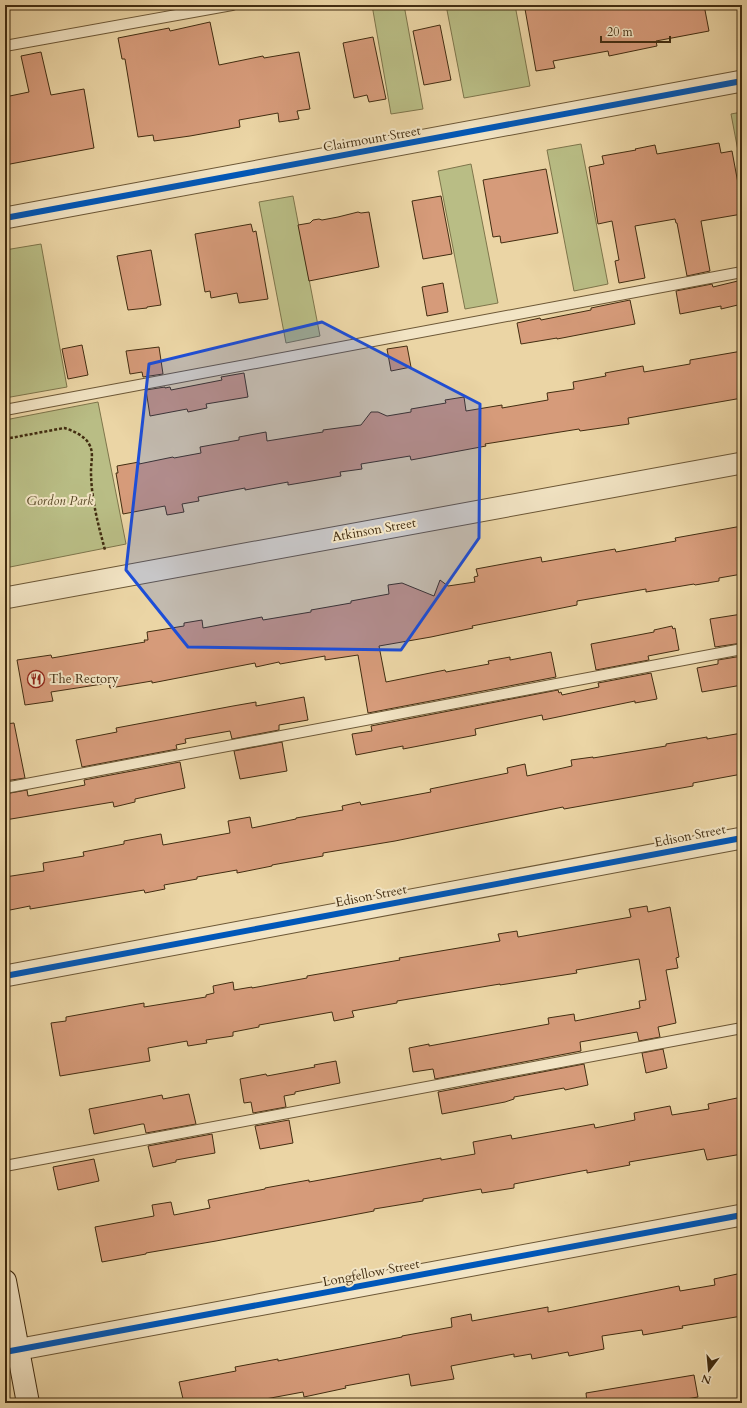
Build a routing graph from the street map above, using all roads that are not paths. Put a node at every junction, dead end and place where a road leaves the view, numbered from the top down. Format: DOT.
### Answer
graph roads {
  1 [pos="232,5"];
  2 [pos="5,46"];
  3 [pos="742,82"];
  4 [pos="5,218"];
  5 [pos="742,272"];
  6 [pos="5,410"];
  7 [pos="742,463"];
  8 [pos="5,598"];
  9 [pos="742,649"];
  10 [pos="5,788"];
  11 [pos="742,838"];
  12 [pos="5,976"];
  13 [pos="742,1028"];
  14 [pos="5,1166"];
  15 [pos="742,1215"];
  16 [pos="5,1281"];
  17 [pos="12,1351"];
  18 [pos="28,1403"];
  1 -- 2 [label="lane"];
  3 -- 4 [label="street, Clairmount Street"];
  5 -- 6 [label="lane"];
  7 -- 8 [label="street, Atkinson Street"];
  9 -- 10 [label="lane"];
  11 -- 12 [label="street, Edison Street"];
  13 -- 14 [label="lane"];
  15 -- 17 [label="street, Longfellow Street"];
  16 -- 17 [label="street"];
  17 -- 18 [label="street"];
}
